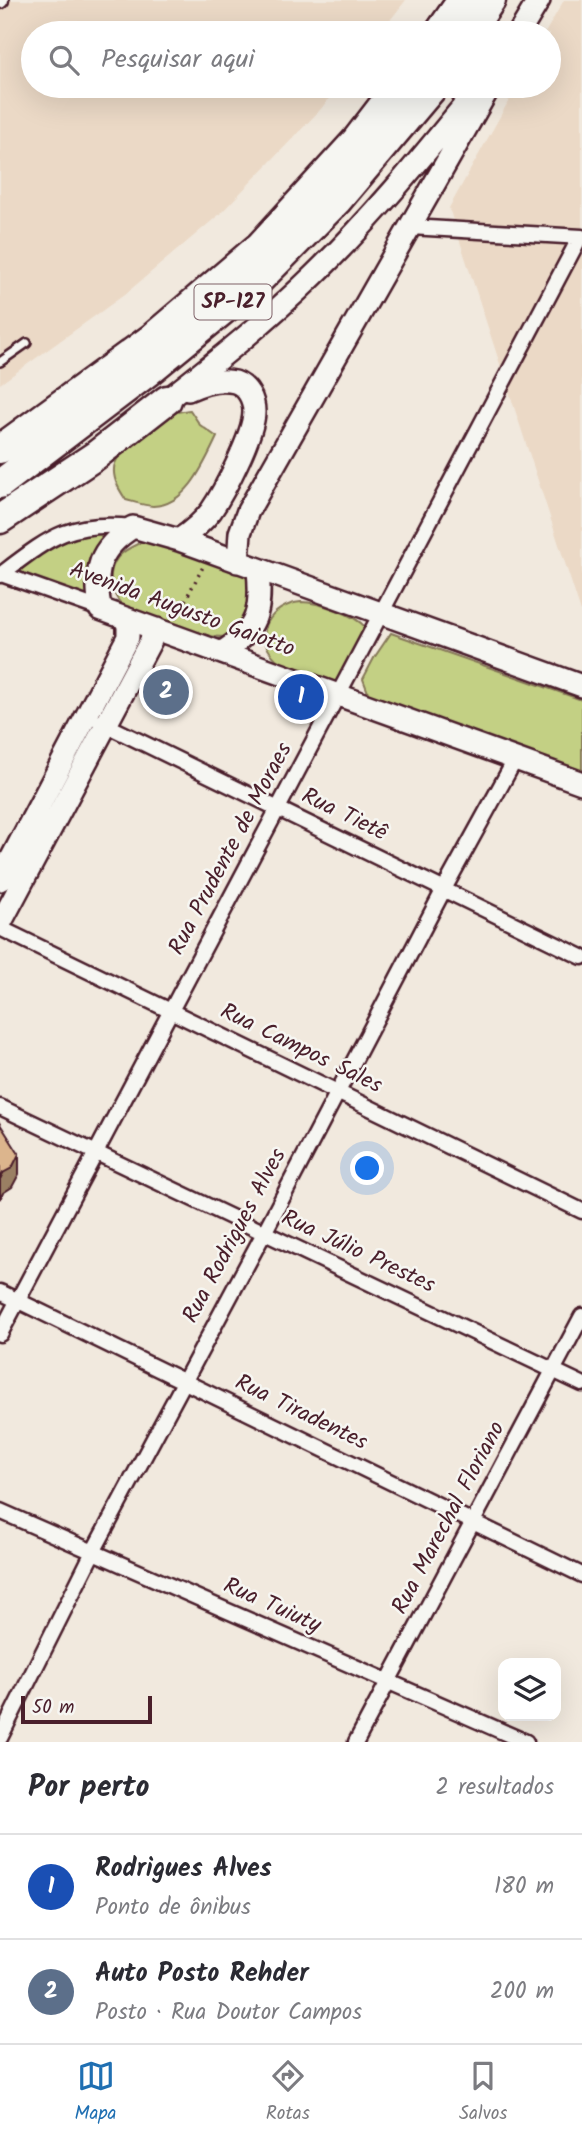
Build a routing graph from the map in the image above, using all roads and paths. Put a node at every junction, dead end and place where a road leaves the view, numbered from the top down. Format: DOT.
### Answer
graph roads {
  1 [pos="462,0"];
  2 [pos="491,0"];
  3 [pos="539,0"];
  4 [pos="447,21"];
  5 [pos="477,21"];
  6 [pos="526,21"];
  7 [pos="389,98"];
  8 [pos="424,98"];
  9 [pos="470,98"];
  10 [pos="483,98"];
  11 [pos="410,227"];
  12 [pos="581,237"];
  13 [pos="27,343"];
  14 [pos="0,362"];
  15 [pos="167,400"];
  16 [pos="0,449"];
  17 [pos="0,484"];
  18 [pos="0,519"];
  19 [pos="133,527"];
  20 [pos="179,540"];
  21 [pos="211,552"];
  22 [pos="248,566"];
  23 [pos="0,574"];
  24 [pos="100,609"];
  25 [pos="381,614"];
  26 [pos="125,618"];
  27 [pos="162,631"];
  28 [pos="222,652"];
  29 [pos="582,686"];
  30 [pos="340,694"];
  31 [pos="86,716"];
  32 [pos="106,726"];
  33 [pos="516,758"];
  34 [pos="582,783"];
  35 [pos="277,808"];
  36 [pos="0,880"];
  37 [pos="444,889"];
  38 [pos="0,926"];
  39 [pos="582,957"];
  40 [pos="170,1011"];
  41 [pos="337,1092"];
  42 [pos="0,1107"];
  43 [pos="94,1152"];
  44 [pos="582,1211"];
  45 [pos="264,1233"];
  46 [pos="0,1292"];
  47 [pos="18,1301"];
  48 [pos="582,1316"];
  49 [pos="0,1334"];
  50 [pos="554,1371"];
  51 [pos="184,1381"];
  52 [pos="582,1384"];
  53 [pos="0,1511"];
  54 [pos="473,1522"];
  55 [pos="93,1552"];
  56 [pos="582,1575"];
  57 [pos="387,1681"];
  58 [pos="0,1738"];
  59 [pos="356,1742"];
  60 [pos="526,1742"];
  1 -- 4 [label="highway"];
  2 -- 5 [label="highway"];
  3 -- 6 [label="street"];
  7 -- 16 [label="highway, SP-127"];
  8 -- 17 [label="highway, SP-127"];
  9 -- 15 [label="street"];
  10 -- 11 [label="street"];
  11 -- 12 [label="street"];
  11 -- 22 [label="street"];
  12 -- 25 [label="street, Rua Prudente de Moraes"];
  13 -- 14 [label="lane"];
  15 -- 18 [label="highway"];
  15 -- 20 [label="street"];
  19 -- 20 [label="street"];
  19 -- 23 [label="street"];
  19 -- 24 [label="street"];
  20 -- 21 [label="street"];
  21 -- 22 [label="street"];
  21 -- 27 [label="path"];
  22 -- 25 [label="street"];
  22 -- 28 [label="street"];
  23 -- 24 [label="street, Avenida Augusto Gaiotto"];
  24 -- 26 [label="street, Avenida Augusto Gaiotto"];
  25 -- 29 [label="street"];
  25 -- 30 [label="street, Rua Prudente de Moraes"];
  26 -- 27 [label="street, Avenida Augusto Gaiotto"];
  26 -- 31 [label="street"];
  27 -- 28 [label="street, Avenida Augusto Gaiotto"];
  27 -- 32 [label="street"];
  28 -- 30 [label="street, Avenida Augusto Gaiotto"];
  30 -- 33 [label="street, Avenida Augusto Gaiotto"];
  30 -- 35 [label="street, Rua Prudente de Moraes"];
  31 -- 32 [label="street, Rua Tietê"];
  31 -- 36 [label="street"];
  32 -- 35 [label="street, Rua Tietê"];
  32 -- 38 [label="street"];
  33 -- 34 [label="street, Avenida Augusto Gaiotto"];
  33 -- 37 [label="street, Rua Rodrigues Alves"];
  35 -- 37 [label="street, Rua Tietê"];
  35 -- 40 [label="street, Rua Prudente de Moraes"];
  37 -- 39 [label="street, Rua Tietê"];
  37 -- 41 [label="street, Rua Rodrigues Alves"];
  38 -- 40 [label="street, Rua Campos Sales"];
  40 -- 41 [label="street, Rua Campos Sales"];
  40 -- 43 [label="street, Rua Prudente de Moraes"];
  41 -- 44 [label="street, Rua Campos Sales"];
  41 -- 45 [label="street, Rua Rodrigues Alves"];
  42 -- 43 [label="street, Rua Júlio Prestes"];
  43 -- 45 [label="street, Rua Júlio Prestes"];
  43 -- 47 [label="street, Rua Prudente de Moraes"];
  45 -- 50 [label="street, Rua Júlio Prestes"];
  45 -- 51 [label="street, Rua Rodrigues Alves"];
  46 -- 47 [label="street, Rua Tiradentes"];
  47 -- 49 [label="street, Rua Prudente de Moraes"];
  47 -- 51 [label="street, Rua Tiradentes"];
  48 -- 50 [label="street, Rua Marechal Floriano"];
  50 -- 52 [label="street, Rua Júlio Prestes"];
  50 -- 54 [label="street, Rua Marechal Floriano"];
  51 -- 54 [label="street, Rua Tiradentes"];
  51 -- 55 [label="street, Rua Rodrigues Alves"];
  53 -- 55 [label="street, Rua Tuiuty"];
  54 -- 56 [label="street, Rua Tiradentes"];
  54 -- 57 [label="street, Rua Marechal Floriano"];
  55 -- 57 [label="street, Rua Tuiuty"];
  55 -- 58 [label="street, Rua Rodrigues Alves"];
  57 -- 59 [label="street, Rua Marechal Floriano"];
  57 -- 60 [label="street, Rua Tuiuty"];
}
